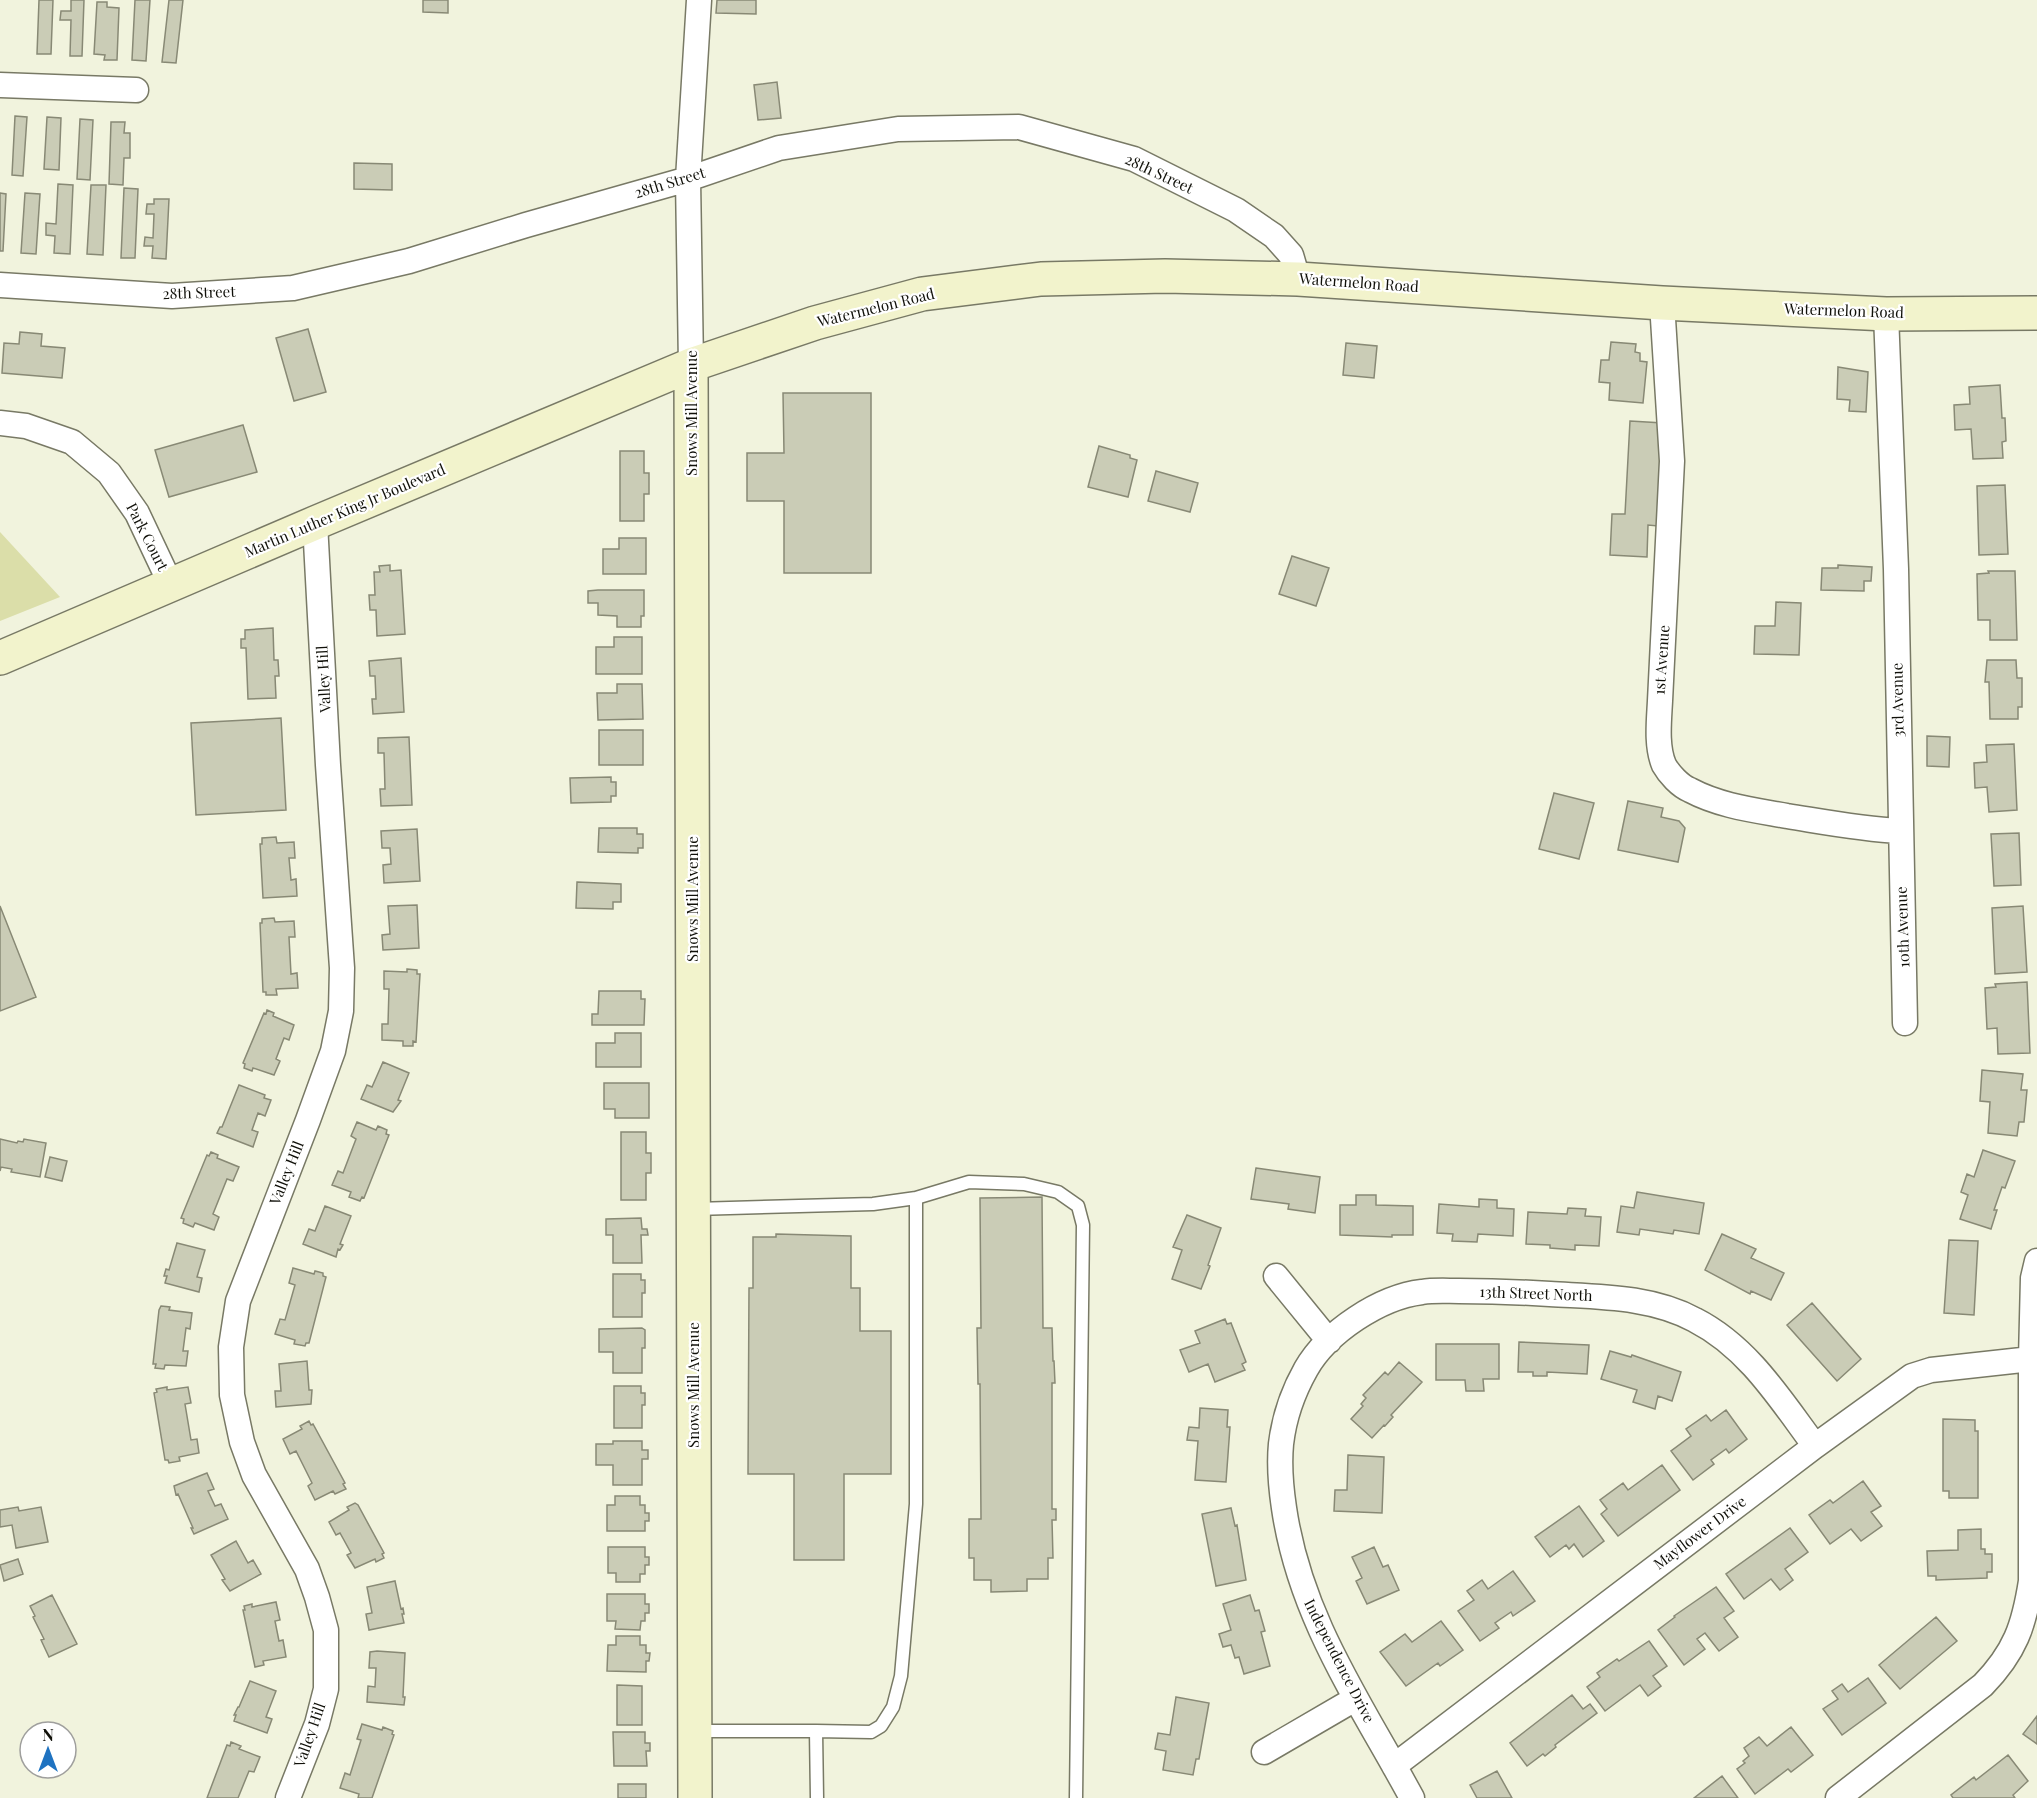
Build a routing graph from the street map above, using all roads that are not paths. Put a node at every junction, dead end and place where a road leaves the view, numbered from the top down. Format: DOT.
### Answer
graph roads {
  1 [pos="699,0"];
  2 [pos="0,85"];
  3 [pos="136,90"];
  4 [pos="688,178"];
  5 [pos="1298,279"];
  6 [pos="0,285"];
  7 [pos="1662,303"];
  8 [pos="2037,313"];
  9 [pos="1887,314"];
  10 [pos="691,365"];
  11 [pos="0,423"];
  12 [pos="315,523"];
  13 [pos="171,585"];
  14 [pos="0,658"];
  15 [pos="1900,831"];
  16 [pos="1905,1023"];
  17 [pos="916,1198"];
  18 [pos="694,1209"];
  19 [pos="2037,1261"];
  20 [pos="1276,1276"];
  21 [pos="1329,1341"];
  22 [pos="2031,1359"];
  23 [pos="1281,1445"];
  24 [pos="1815,1446"];
  25 [pos="1356,1699"];
  26 [pos="695,1731"];
  27 [pos="816,1731"];
  28 [pos="1264,1752"];
  29 [pos="1395,1766"];
  30 [pos="288,1798"];
  31 [pos="695,1798"];
  32 [pos="817,1798"];
  33 [pos="1076,1798"];
  34 [pos="1412,1798"];
  35 [pos="1838,1798"];
  1 -- 4 [label="street, Snows Mill Avenue"];
  2 -- 3 [label="street"];
  4 -- 5 [label="street, 28th Street"];
  4 -- 6 [label="street, 28th Street"];
  4 -- 10 [label="street, Snows Mill Avenue"];
  5 -- 7 [label="main road, Watermelon Road"];
  5 -- 10 [label="main road, Watermelon Road"];
  7 -- 9 [label="main road, Watermelon Road"];
  7 -- 15 [label="street, 1st Avenue"];
  8 -- 9 [label="main road, Watermelon Road"];
  9 -- 15 [label="street, 3rd Avenue"];
  10 -- 12 [label="main road, Martin Luther King Jr Boulevard"];
  10 -- 18 [label="main road, Snows Mill Avenue"];
  11 -- 13 [label="street, Park Court"];
  12 -- 13 [label="main road, Martin Luther King Jr Boulevard"];
  12 -- 30 [label="street, Valley Hill"];
  13 -- 14 [label="main road, Martin Luther King Jr Boulevard"];
  15 -- 16 [label="street, 10th Avenue"];
  17 -- 18 [label="lane"];
  17 -- 27 [label="lane"];
  17 -- 33 [label="lane"];
  18 -- 26 [label="main road, Snows Mill Avenue"];
  19 -- 22 [label="street"];
  20 -- 21 [label="street"];
  21 -- 23 [label="street, 13th Street North"];
  21 -- 24 [label="street, 13th Street North"];
  22 -- 24 [label="street, Mayflower Drive"];
  22 -- 35 [label="street"];
  23 -- 25 [label="street, Independence Drive"];
  24 -- 29 [label="street, Mayflower Drive"];
  25 -- 28 [label="street"];
  25 -- 29 [label="street, Independence Drive"];
  26 -- 27 [label="lane"];
  26 -- 31 [label="main road, Snows Mill Avenue"];
  27 -- 32 [label="lane"];
  29 -- 34 [label="street, Independence Drive"];
}
